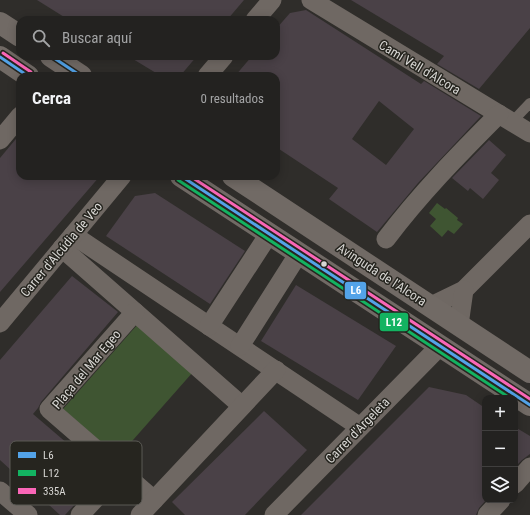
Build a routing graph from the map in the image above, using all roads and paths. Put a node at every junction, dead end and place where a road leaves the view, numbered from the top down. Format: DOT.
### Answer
graph roads {
  1 [pos="272,0"];
  2 [pos="311,0"];
  3 [pos="258,16"];
  4 [pos="0,23"];
  5 [pos="16,33"];
  6 [pos="0,58"];
  7 [pos="57,60"];
  8 [pos="221,60"];
  9 [pos="22,72"];
  10 [pos="75,72"];
  11 [pos="210,72"];
  12 [pos="530,103"];
  13 [pos="505,118"];
  14 [pos="16,121"];
  15 [pos="530,133"];
  16 [pos="0,140"];
  17 [pos="119,180"];
  18 [pos="187,180"];
  19 [pos="239,180"];
  20 [pos="530,224"];
  21 [pos="269,234"];
  22 [pos="386,239"];
  23 [pos="68,242"];
  24 [pos="299,253"];
  25 [pos="464,290"];
  26 [pos="431,306"];
  27 [pos="135,312"];
  28 [pos="0,323"];
  29 [pos="459,325"];
  30 [pos="209,326"];
  31 [pos="240,346"];
  32 [pos="440,346"];
  33 [pos="276,370"];
  34 [pos="530,372"];
  35 [pos="530,405"];
  36 [pos="242,406"];
  37 [pos="360,427"];
  38 [pos="86,441"];
  39 [pos="530,467"];
  40 [pos="518,481"];
  41 [pos="142,489"];
  42 [pos="0,491"];
  43 [pos="10,500"];
  44 [pos="154,500"];
  45 [pos="498,503"];
  46 [pos="16,505"];
  47 [pos="89,505"];
  48 [pos="28,515"];
  49 [pos="80,515"];
  50 [pos="140,515"];
  51 [pos="274,515"];
  52 [pos="488,515"];
  1 -- 3 [label="street"];
  2 -- 13 [label="street, Camí Vell d'Alcora"];
  4 -- 5 [label="main road"];
  6 -- 9 [label="main road"];
  7 -- 10 [label="main road"];
  8 -- 11 [label="street"];
  12 -- 13 [label="lane"];
  13 -- 15 [label="street, Camí Vell d'Alcora"];
  13 -- 22 [label="street"];
  14 -- 16 [label="street"];
  17 -- 23 [label="street, Carrer d'Alcúdia de Veo"];
  18 -- 21 [label="main road"];
  19 -- 26 [label="main road, Avinguda de l'Alcora"];
  20 -- 25 [label="street"];
  21 -- 24 [label="main road"];
  21 -- 30 [label="street"];
  23 -- 27 [label="street"];
  23 -- 28 [label="street, Carrer d'Alcúdia de Veo"];
  23 -- 30 [label="street"];
  24 -- 31 [label="street"];
  24 -- 32 [label="main road"];
  25 -- 26 [label="street"];
  25 -- 29 [label="street"];
  26 -- 29 [label="main road, Avinguda de l'Alcora"];
  27 -- 36 [label="street"];
  27 -- 38 [label="street, Plaça del Mar Egeo"];
  29 -- 34 [label="main road, Avinguda de l'Alcora"];
  30 -- 31 [label="street"];
  31 -- 33 [label="street"];
  32 -- 35 [label="main road"];
  32 -- 37 [label="street, Carrer d'Argeleta"];
  33 -- 36 [label="street"];
  33 -- 37 [label="street"];
  36 -- 44 [label="street"];
  37 -- 51 [label="street, Carrer d'Argeleta"];
  39 -- 40 [label="street"];
  41 -- 44 [label="street, Plaça del Mar Egeo"];
  42 -- 43 [label="street"];
  44 -- 50 [label="street"];
  45 -- 52 [label="street"];
  46 -- 48 [label="street"];
  47 -- 49 [label="street"];
}
